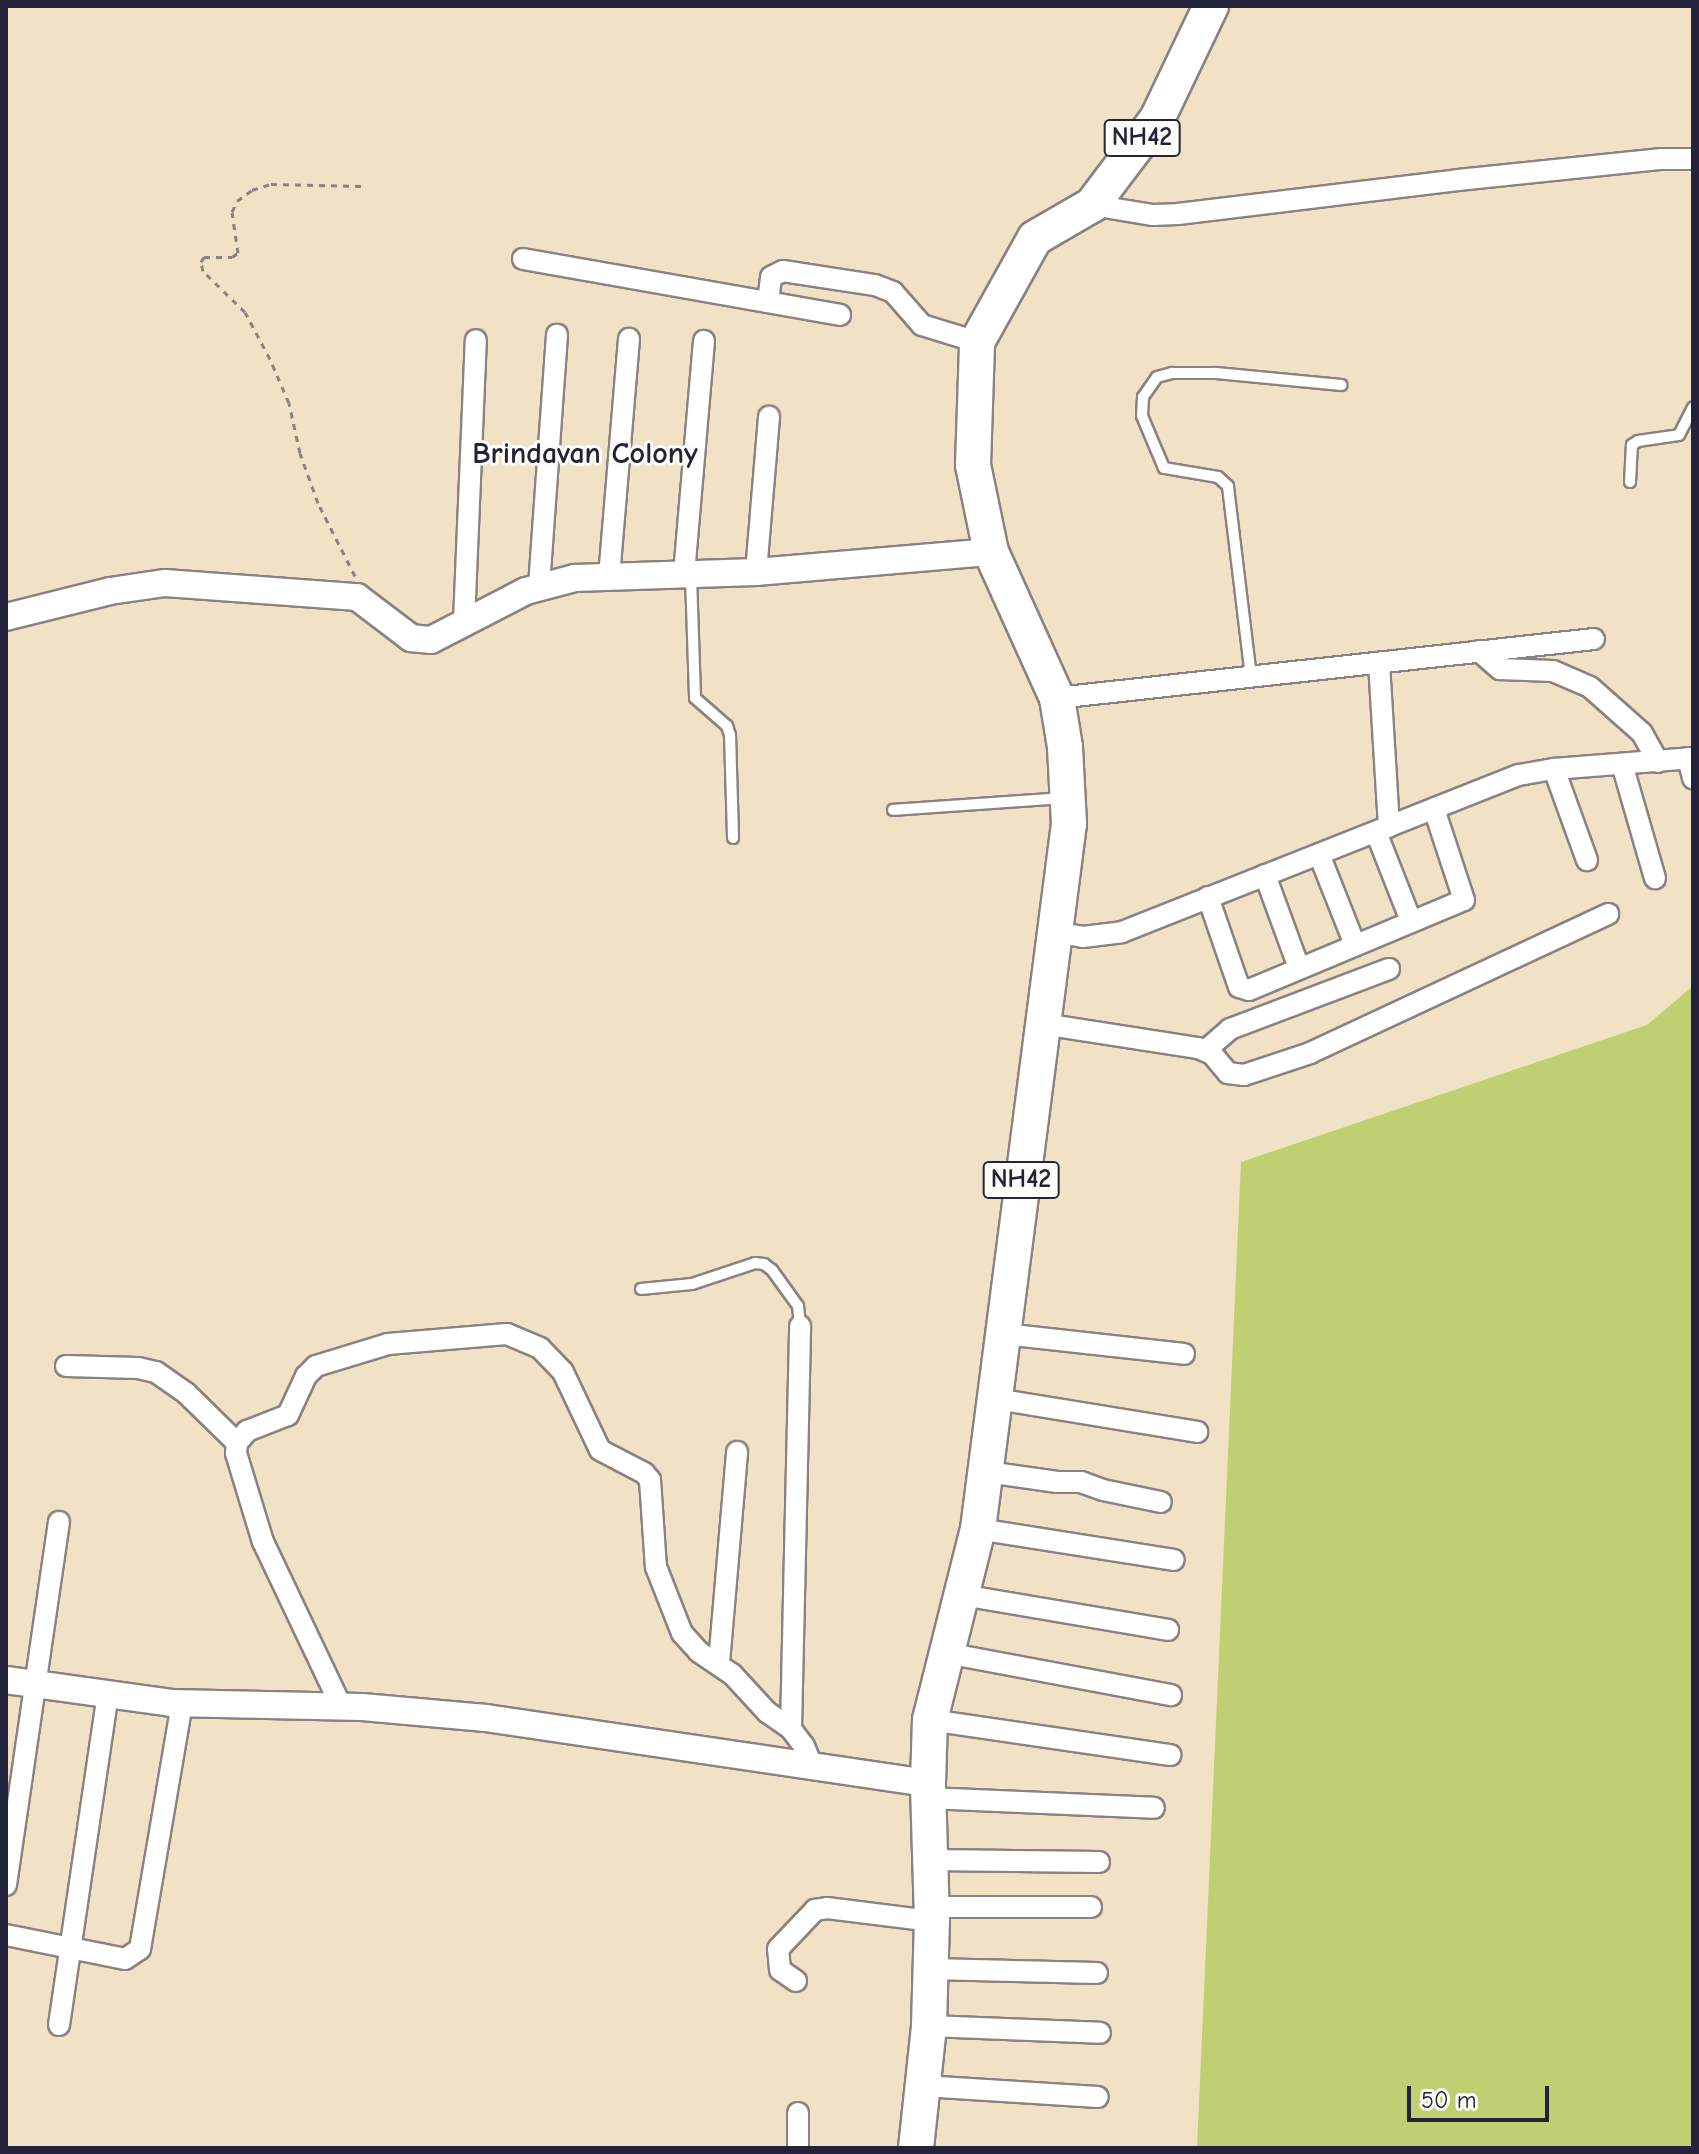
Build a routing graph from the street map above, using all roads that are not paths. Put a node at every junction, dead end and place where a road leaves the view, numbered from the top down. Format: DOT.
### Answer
graph roads {
  1 [pos="1211,6"];
  2 [pos="1693,159"];
  3 [pos="1092,205"];
  4 [pos="523,259"];
  5 [pos="768,302"];
  6 [pos="840,315"];
  7 [pos="557,335"];
  8 [pos="629,339"];
  9 [pos="476,340"];
  10 [pos="704,341"];
  11 [pos="977,342"];
  12 [pos="1341,385"];
  13 [pos="1693,407"];
  14 [pos="769,417"];
  15 [pos="1630,482"];
  16 [pos="991,552"];
  17 [pos="756,572"];
  18 [pos="687,574"];
  19 [pos="609,577"];
  20 [pos="539,586"];
  21 [pos="6,617"];
  22 [pos="464,622"];
  23 [pos="1594,639"];
  24 [pos="1479,651"];
  25 [pos="1379,663"];
  26 [pos="1251,677"];
  27 [pos="1057,698"];
  28 [pos="1658,762"];
  29 [pos="1622,764"];
  30 [pos="1691,765"];
  31 [pos="1554,769"];
  32 [pos="1068,798"];
  33 [pos="1434,809"];
  34 [pos="893,810"];
  35 [pos="1382,829"];
  36 [pos="733,838"];
  37 [pos="1319,854"];
  38 [pos="1587,860"];
  39 [pos="1265,875"];
  40 [pos="1655,878"];
  41 [pos="1208,897"];
  42 [pos="1608,914"];
  43 [pos="1411,921"];
  44 [pos="1055,932"];
  45 [pos="1355,945"];
  46 [pos="1299,968"];
  47 [pos="1389,969"];
  48 [pos="1043,1024"];
  49 [pos="1206,1050"];
  50 [pos="641,1289"];
  51 [pos="800,1326"];
  52 [pos="1004,1334"];
  53 [pos="1184,1354"];
  54 [pos="66,1366"];
  55 [pos="996,1399"];
  56 [pos="1197,1432"];
  57 [pos="237,1443"];
  58 [pos="737,1452"];
  59 [pos="987,1472"];
  60 [pos="1161,1502"];
  61 [pos="59,1522"];
  62 [pos="978,1529"];
  63 [pos="1174,1560"];
  64 [pos="962,1595"];
  65 [pos="1168,1630"];
  66 [pos="946,1653"];
  67 [pos="719,1663"];
  68 [pos="6,1680"];
  69 [pos="36,1684"];
  70 [pos="108,1694"];
  71 [pos="1171,1695"];
  72 [pos="182,1703"];
  73 [pos="341,1706"];
  74 [pos="930,1720"];
  75 [pos="791,1729"];
  76 [pos="1170,1755"];
  77 [pos="812,1766"];
  78 [pos="928,1790"];
  79 [pos="1154,1808"];
  80 [pos="930,1860"];
  81 [pos="1099,1862"];
  82 [pos="6,1885"];
  83 [pos="1091,1907"];
  84 [pos="932,1914"];
  85 [pos="6,1935"];
  86 [pos="68,1947"];
  87 [pos="931,1969"];
  88 [pos="1097,1973"];
  89 [pos="796,1981"];
  90 [pos="59,2025"];
  91 [pos="929,2026"];
  92 [pos="1100,2033"];
  93 [pos="923,2086"];
  94 [pos="1098,2097"];
  95 [pos="798,2113"];
  96 [pos="798,2148"];
  97 [pos="916,2148"];
  1 -- 3 [label="highway, NH42"];
  2 -- 3 [label="street"];
  3 -- 11 [label="highway, NH42"];
  4 -- 5 [label="street"];
  5 -- 6 [label="street"];
  5 -- 11 [label="street"];
  7 -- 20 [label="street"];
  8 -- 19 [label="street"];
  9 -- 22 [label="street"];
  10 -- 18 [label="street"];
  11 -- 16 [label="highway, NH42"];
  12 -- 26 [label="lane"];
  13 -- 15 [label="lane"];
  14 -- 17 [label="street"];
  16 -- 17 [label="street"];
  16 -- 27 [label="highway, NH42"];
  17 -- 18 [label="street"];
  18 -- 19 [label="street"];
  18 -- 36 [label="lane"];
  19 -- 20 [label="street"];
  20 -- 22 [label="street"];
  21 -- 22 [label="street"];
  23 -- 24 [label="street"];
  24 -- 25 [label="street"];
  24 -- 28 [label="street"];
  25 -- 26 [label="street"];
  25 -- 35 [label="street"];
  26 -- 27 [label="street"];
  27 -- 32 [label="highway, NH42"];
  28 -- 29 [label="street"];
  28 -- 30 [label="street"];
  29 -- 31 [label="street"];
  29 -- 40 [label="street"];
  31 -- 33 [label="street"];
  31 -- 38 [label="street"];
  32 -- 34 [label="lane"];
  32 -- 44 [label="highway, NH42"];
  33 -- 35 [label="street"];
  33 -- 43 [label="street"];
  35 -- 37 [label="street"];
  35 -- 43 [label="street"];
  37 -- 39 [label="street"];
  37 -- 45 [label="street"];
  39 -- 41 [label="street"];
  39 -- 46 [label="street"];
  41 -- 44 [label="street"];
  41 -- 46 [label="street"];
  42 -- 49 [label="street"];
  43 -- 45 [label="street"];
  44 -- 48 [label="highway, NH42"];
  45 -- 46 [label="street"];
  47 -- 49 [label="street"];
  48 -- 49 [label="street"];
  48 -- 52 [label="highway, NH42"];
  50 -- 51 [label="lane"];
  51 -- 75 [label="street"];
  52 -- 53 [label="street"];
  52 -- 55 [label="highway, NH42"];
  54 -- 57 [label="street"];
  55 -- 56 [label="street"];
  55 -- 59 [label="highway, NH42"];
  57 -- 67 [label="street"];
  57 -- 73 [label="street"];
  58 -- 67 [label="street"];
  59 -- 60 [label="street"];
  59 -- 62 [label="highway, NH42"];
  61 -- 69 [label="street"];
  62 -- 63 [label="street"];
  62 -- 64 [label="highway, NH42"];
  64 -- 65 [label="street"];
  64 -- 66 [label="highway, NH42"];
  66 -- 71 [label="street"];
  66 -- 74 [label="highway, NH42"];
  67 -- 75 [label="street"];
  68 -- 69 [label="street"];
  69 -- 70 [label="street"];
  69 -- 82 [label="street"];
  70 -- 72 [label="street"];
  70 -- 86 [label="street"];
  72 -- 73 [label="street"];
  72 -- 86 [label="street"];
  73 -- 77 [label="street"];
  74 -- 76 [label="street"];
  74 -- 78 [label="highway, NH42"];
  75 -- 77 [label="street"];
  77 -- 78 [label="street"];
  78 -- 79 [label="street"];
  78 -- 80 [label="highway, NH42"];
  80 -- 81 [label="street"];
  80 -- 84 [label="highway, NH42"];
  83 -- 84 [label="street"];
  84 -- 87 [label="highway, NH42"];
  84 -- 89 [label="street"];
  85 -- 86 [label="street"];
  86 -- 90 [label="street"];
  87 -- 88 [label="street"];
  87 -- 91 [label="highway, NH42"];
  91 -- 92 [label="street"];
  91 -- 93 [label="highway, NH42"];
  93 -- 94 [label="street"];
  93 -- 97 [label="highway, NH42"];
  95 -- 96 [label="street"];
}
